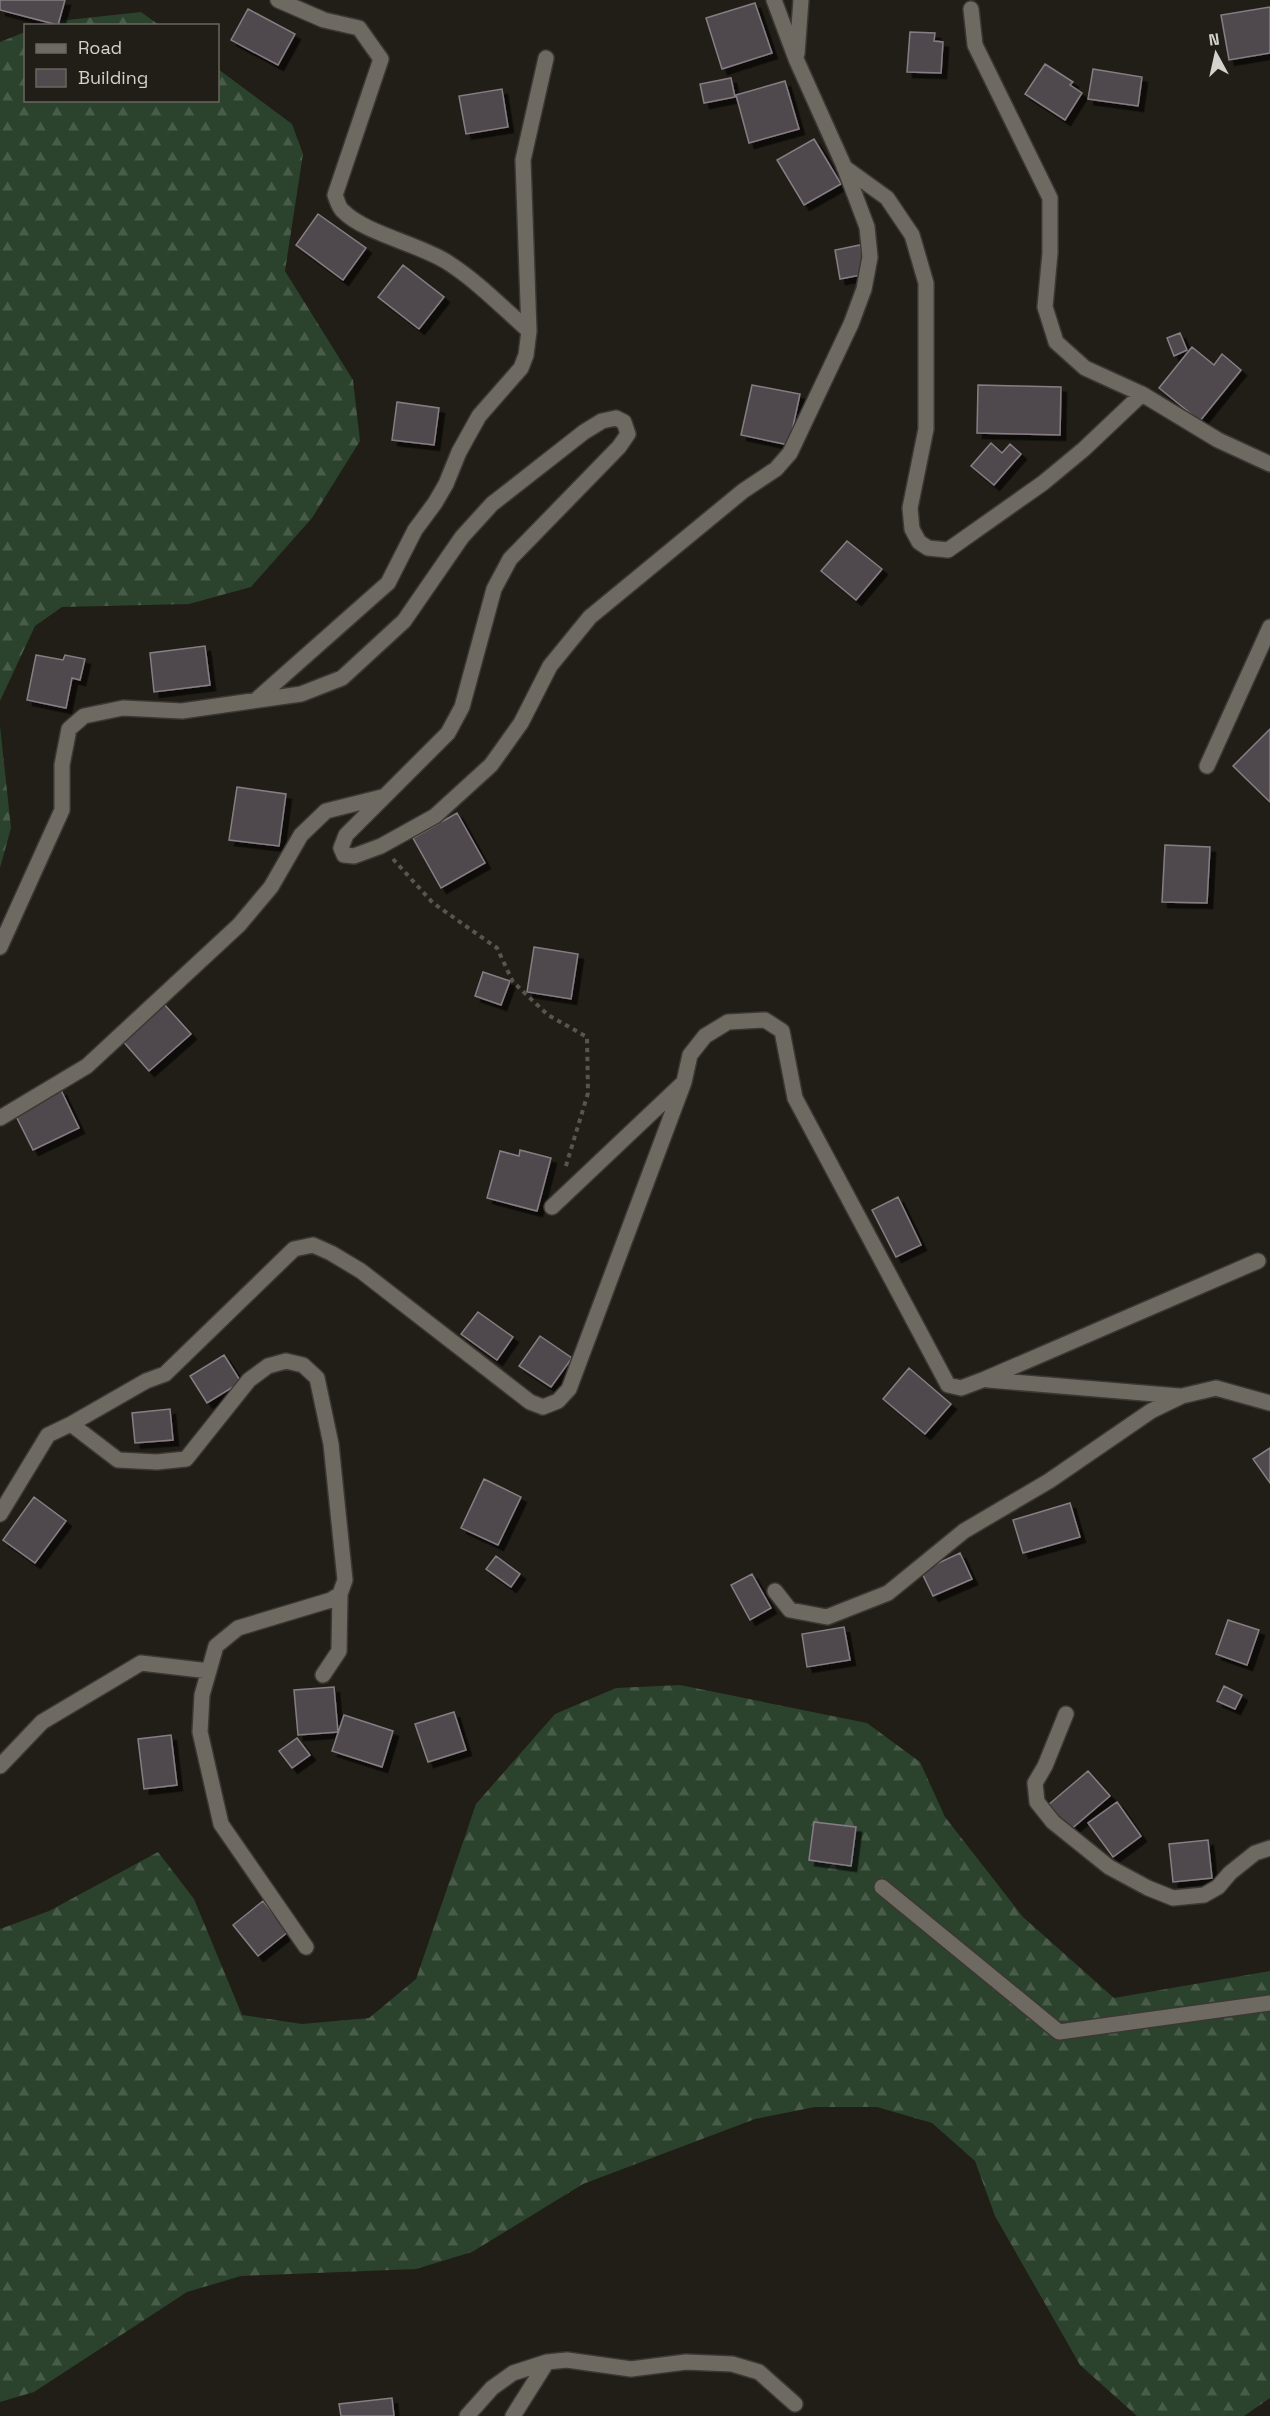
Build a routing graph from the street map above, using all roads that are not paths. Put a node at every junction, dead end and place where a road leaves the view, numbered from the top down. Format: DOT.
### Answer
graph roads {
  1 [pos="278,0"];
  2 [pos="774,0"];
  3 [pos="801,0"];
  4 [pos="970,9"];
  5 [pos="546,58"];
  6 [pos="796,59"];
  7 [pos="844,166"];
  8 [pos="529,331"];
  9 [pos="1142,394"];
  10 [pos="1270,464"];
  11 [pos="1270,627"];
  12 [pos="256,700"];
  13 [pos="1207,766"];
  14 [pos="382,797"];
  15 [pos="0,947"];
  16 [pos="684,1082"];
  17 [pos="0,1118"];
  18 [pos="552,1207"];
  19 [pos="1258,1261"];
  20 [pos="985,1379"];
  21 [pos="1182,1396"];
  22 [pos="1270,1403"];
  23 [pos="71,1424"];
  24 [pos="0,1514"];
  25 [pos="775,1591"];
  26 [pos="340,1594"];
  27 [pos="209,1671"];
  28 [pos="323,1675"];
  29 [pos="1066,1714"];
  30 [pos="0,1766"];
  31 [pos="1270,1848"];
  32 [pos="882,1887"];
  33 [pos="306,1947"];
  34 [pos="1270,2003"];
  35 [pos="547,2362"];
  36 [pos="795,2404"];
  37 [pos="467,2416"];
  38 [pos="513,2416"];
  1 -- 8 [label="street"];
  2 -- 6 [label="street"];
  3 -- 6 [label="street"];
  4 -- 9 [label="street"];
  5 -- 8 [label="street"];
  6 -- 7 [label="street"];
  7 -- 9 [label="street"];
  7 -- 14 [label="street"];
  8 -- 12 [label="street"];
  9 -- 10 [label="street"];
  11 -- 13 [label="street"];
  12 -- 14 [label="street"];
  12 -- 15 [label="street"];
  14 -- 17 [label="street"];
  16 -- 18 [label="street"];
  16 -- 20 [label="street"];
  16 -- 23 [label="street"];
  19 -- 20 [label="street"];
  20 -- 21 [label="street"];
  21 -- 22 [label="street"];
  21 -- 25 [label="street"];
  23 -- 24 [label="street"];
  23 -- 26 [label="street"];
  26 -- 27 [label="street"];
  26 -- 28 [label="street"];
  27 -- 30 [label="street"];
  27 -- 33 [label="street"];
  29 -- 31 [label="street"];
  32 -- 34 [label="street"];
  35 -- 36 [label="street"];
  35 -- 37 [label="street"];
  35 -- 38 [label="street"];
}
